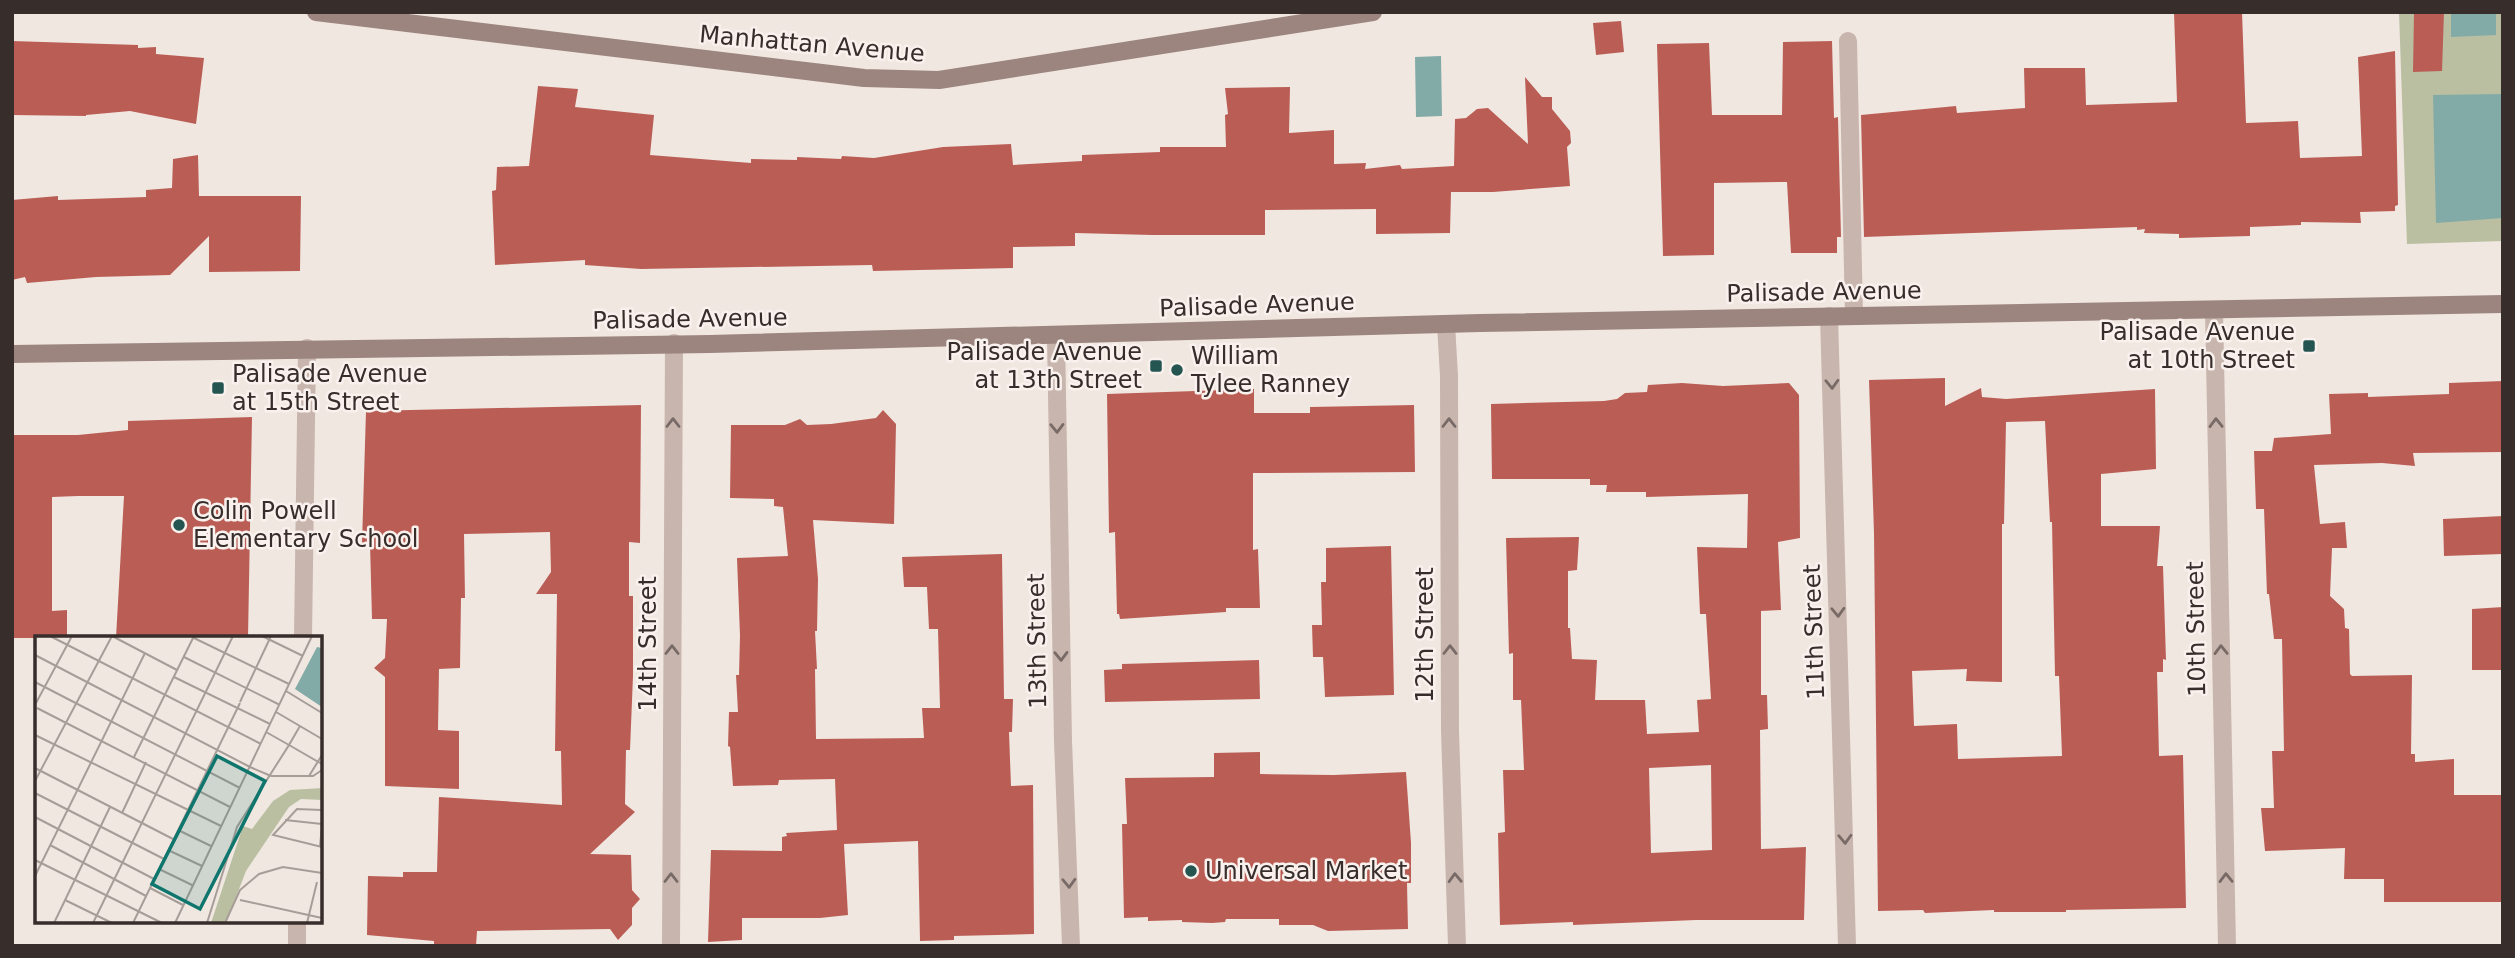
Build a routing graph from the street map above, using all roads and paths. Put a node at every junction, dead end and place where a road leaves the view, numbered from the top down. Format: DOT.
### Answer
graph roads {
  1 [pos="316,12"];
  2 [pos="1373,12"];
  3 [pos="1848,41"];
  4 [pos="2503,304"];
  5 [pos="2214,311"];
  6 [pos="1829,316"];
  7 [pos="1854,316"];
  8 [pos="1446,324"];
  9 [pos="1056,335"];
  10 [pos="674,343"];
  11 [pos="307,348"];
  12 [pos="12,354"];
  13 [pos="303,636"];
  14 [pos="297,923"];
  15 [pos="297,946"];
  16 [pos="671,946"];
  17 [pos="1071,946"];
  18 [pos="1457,946"];
  19 [pos="1847,946"];
  20 [pos="2227,946"];
  1 -- 2 [label="main road, Manhattan Avenue"];
  3 -- 7 [label="street"];
  4 -- 5 [label="main road, Palisade Avenue"];
  5 -- 7 [label="main road, Palisade Avenue"];
  20 -- 5 [label="street, 10th Street, one-way"];
  6 -- 7 [label="main road, Palisade Avenue"];
  6 -- 8 [label="main road, Palisade Avenue"];
  6 -- 19 [label="street, 11th Street, one-way"];
  8 -- 9 [label="main road, Palisade Avenue"];
  18 -- 8 [label="street, 12th Street, one-way"];
  9 -- 10 [label="main road, Palisade Avenue"];
  9 -- 17 [label="street, 13th Street, one-way"];
  10 -- 11 [label="main road, Palisade Avenue"];
  16 -- 10 [label="street, 14th Street, one-way"];
  11 -- 12 [label="main road, Palisade Avenue"];
  11 -- 13 [label="street"];
  14 -- 15 [label="street"];
}
